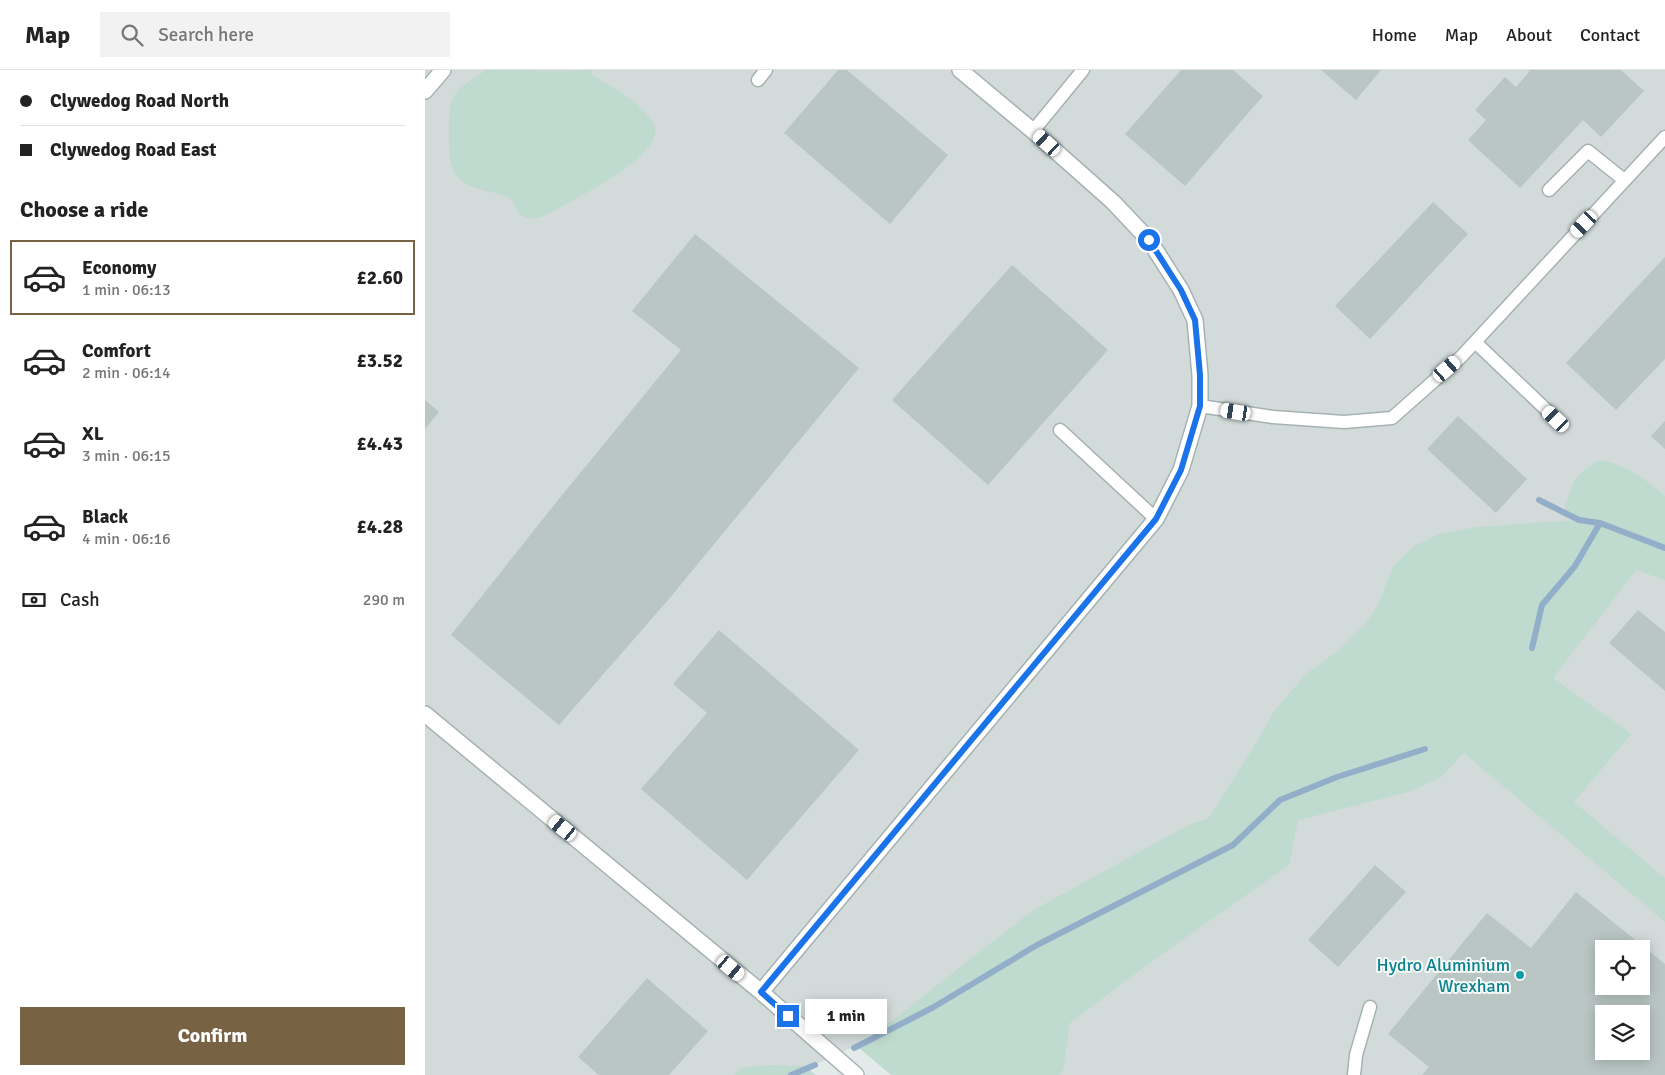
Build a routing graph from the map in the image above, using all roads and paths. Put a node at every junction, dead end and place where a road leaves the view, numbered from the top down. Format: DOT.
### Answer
graph roads {
  1 [pos="443,70"];
  2 [pos="766,70"];
  3 [pos="959,70"];
  4 [pos="1083,70"];
  5 [pos="758,80"];
  6 [pos="425,91"];
  7 [pos="1033,131"];
  8 [pos="1665,137"];
  9 [pos="1624,180"];
  10 [pos="1549,190"];
  11 [pos="1475,342"];
  12 [pos="1200,406"];
  13 [pos="1556,419"];
  14 [pos="1060,430"];
  15 [pos="1156,519"];
  16 [pos="425,714"];
  17 [pos="761,992"];
  18 [pos="1371,1007"];
  19 [pos="856,1075"];
  20 [pos="1354,1075"];
  1 -- 6 [label="street"];
  2 -- 5 [label="lane"];
  3 -- 7 [label="street"];
  4 -- 7 [label="lane"];
  7 -- 12 [label="street"];
  8 -- 9 [label="lane"];
  9 -- 10 [label="lane"];
  9 -- 11 [label="lane"];
  11 -- 12 [label="lane"];
  11 -- 13 [label="lane"];
  12 -- 15 [label="street"];
  14 -- 15 [label="lane"];
  15 -- 17 [label="street"];
  16 -- 17 [label="street"];
  17 -- 19 [label="street"];
  18 -- 20 [label="lane"];
}
